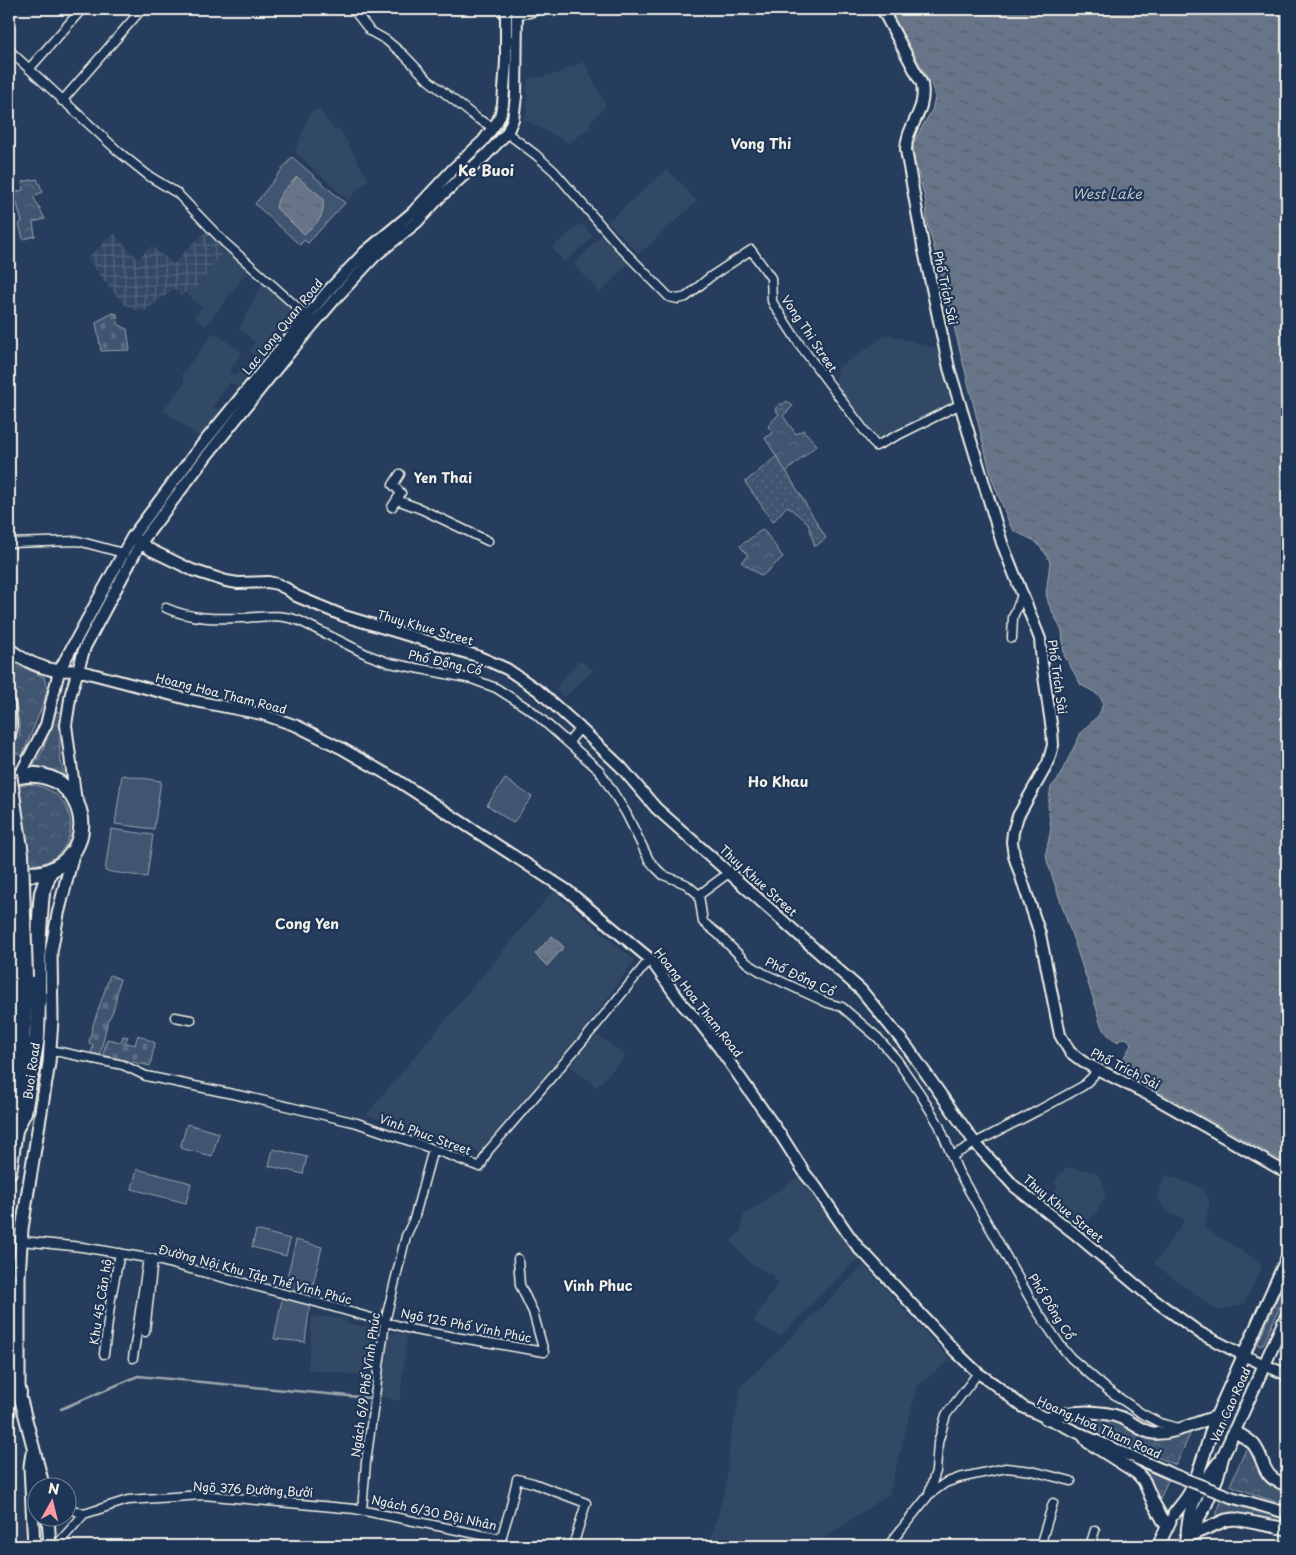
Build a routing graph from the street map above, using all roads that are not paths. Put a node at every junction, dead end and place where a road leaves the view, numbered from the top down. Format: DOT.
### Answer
graph roads {
  1 [pos="82,9"];
  2 [pos="142,9"];
  3 [pos="353,9"];
  4 [pos="506,9"];
  5 [pos="541,9"];
  6 [pos="882,9"];
  7 [pos="517,12"];
  8 [pos="9,53"];
  9 [pos="29,69"];
  10 [pos="62,101"];
  11 [pos="493,127"];
  12 [pos="507,133"];
  13 [pos="404,227"];
  14 [pos="331,295"];
  15 [pos="307,316"];
  16 [pos="282,355"];
  17 [pos="961,404"];
  18 [pos="400,474"];
  19 [pos="397,500"];
  20 [pos="392,507"];
  21 [pos="136,540"];
  22 [pos="488,541"];
  23 [pos="9,543"];
  24 [pos="123,553"];
  25 [pos="1023,593"];
  26 [pos="166,608"];
  27 [pos="1012,638"];
  28 [pos="9,649"];
  29 [pos="59,670"];
  30 [pos="77,670"];
  31 [pos="9,705"];
  32 [pos="580,728"];
  33 [pos="9,737"];
  34 [pos="569,742"];
  35 [pos="13,776"];
  36 [pos="76,803"];
  37 [pos="9,847"];
  38 [pos="75,849"];
  39 [pos="9,869"];
  40 [pos="50,870"];
  41 [pos="730,872"];
  42 [pos="699,895"];
  43 [pos="650,959"];
  44 [pos="20,976"];
  45 [pos="175,1017"];
  46 [pos="191,1020"];
  47 [pos="50,1050"];
  48 [pos="9,1065"];
  49 [pos="1096,1069"];
  50 [pos="15,1130"];
  51 [pos="975,1143"];
  52 [pos="433,1149"];
  53 [pos="952,1156"];
  54 [pos="9,1172"];
  55 [pos="1287,1175"];
  56 [pos="22,1241"];
  57 [pos="120,1253"];
  58 [pos="1287,1258"];
  59 [pos="150,1259"];
  60 [pos="518,1259"];
  61 [pos="1287,1315"];
  62 [pos="384,1322"];
  63 [pos="145,1332"];
  64 [pos="104,1354"];
  65 [pos="1243,1355"];
  66 [pos="134,1358"];
  67 [pos="9,1361"];
  68 [pos="1265,1365"];
  69 [pos="978,1373"];
  70 [pos="1287,1375"];
  71 [pos="19,1393"];
  72 [pos="1216,1417"];
  73 [pos="1046,1419"];
  74 [pos="1179,1428"];
  75 [pos="1234,1431"];
  76 [pos="1082,1436"];
  77 [pos="33,1447"];
  78 [pos="41,1478"];
  79 [pos="1071,1481"];
  80 [pos="1287,1485"];
  81 [pos="928,1496"];
  82 [pos="1053,1503"];
  83 [pos="362,1510"];
  84 [pos="78,1512"];
  85 [pos="1287,1513"];
  86 [pos="84,1514"];
  87 [pos="1167,1527"];
  88 [pos="49,1528"];
  89 [pos="1287,1529"];
  90 [pos="1095,1530"];
  91 [pos="1184,1542"];
  92 [pos="34,1546"];
  93 [pos="50,1546"];
  94 [pos="56,1546"];
  95 [pos="573,1546"];
  96 [pos="888,1546"];
  97 [pos="1040,1546"];
  98 [pos="1090,1546"];
  99 [pos="1158,1546"];
  1 -- 9 [label="street"];
  2 -- 10 [label="street"];
  3 -- 11 [label="street"];
  4 -- 11 [label="main road, Lac Long Quan Road"];
  5 -- 7 [label="street"];
  6 -- 17 [label="main road, Phố Trích Sài"];
  7 -- 12 [label="main road, Lac Long Quan Road"];
  8 -- 9 [label="street"];
  9 -- 10 [label="street"];
  10 -- 15 [label="street"];
  11 -- 13 [label="main road, Lac Long Quan Road"];
  12 -- 13 [label="main road, Lac Long Quan Road"];
  12 -- 17 [label="street, Vong Thi Street"];
  13 -- 14 [label="main road, Lac Long Quan Road"];
  14 -- 15 [label="main road, Lac Long Quan Road"];
  14 -- 16 [label="main road, Lac Long Quan Road"];
  15 -- 16 [label="main road, Lac Long Quan Road"];
  16 -- 21 [label="main road, Lac Long Quan Road"];
  17 -- 25 [label="main road, Phố Trích Sài"];
  18 -- 19 [label="street"];
  19 -- 20 [label="street"];
  19 -- 22 [label="street"];
  21 -- 24 [label="main road, Lac Long Quan Road"];
  21 -- 30 [label="main road, Lac Long Quan Road"];
  21 -- 32 [label="main road, Thuy Khue Street"];
  23 -- 24 [label="street"];
  24 -- 29 [label="main road, Lac Long Quan Road"];
  25 -- 27 [label="street"];
  25 -- 49 [label="main road, Phố Trích Sài"];
  26 -- 34 [label="street, Phố Đồng Cổ"];
  28 -- 29 [label="main road"];
  29 -- 30 [label="main road, Hoang Hoa Tham Road"];
  29 -- 35 [label="main road"];
  30 -- 36 [label="main road"];
  30 -- 43 [label="main road, Hoang Hoa Tham Road"];
  31 -- 33 [label="main road"];
  32 -- 34 [label="street"];
  32 -- 41 [label="main road, Thuy Khue Street"];
  34 -- 42 [label="street, Phố Đồng Cổ"];
  35 -- 36 [label="highway"];
  35 -- 44 [label="highway, bridge"];
  36 -- 38 [label="highway"];
  37 -- 44 [label="highway, bridge"];
  38 -- 40 [label="highway"];
  38 -- 47 [label="main road, Buoi Road"];
  39 -- 40 [label="highway"];
  40 -- 50 [label="highway"];
  41 -- 42 [label="street"];
  41 -- 51 [label="main road, Thuy Khue Street"];
  42 -- 53 [label="street, Phố Đồng Cổ"];
  43 -- 52 [label="street, Vinh Phuc Street"];
  43 -- 69 [label="main road, Hoang Hoa Tham Road"];
  44 -- 48 [label="highway"];
  44 -- 50 [label="highway"];
  45 -- 46 [label="street"];
  47 -- 52 [label="street, Vinh Phuc Street"];
  47 -- 56 [label="main road, Buoi Road"];
  49 -- 51 [label="street"];
  49 -- 55 [label="main road, Phố Trích Sài"];
  50 -- 54 [label="highway"];
  51 -- 53 [label="street"];
  51 -- 65 [label="main road, Thuy Khue Street"];
  52 -- 62 [label="street, Ngách 6/9 Phố Vĩnh Phúc"];
  53 -- 74 [label="street, Phố Đồng Cổ"];
  56 -- 57 [label="street, Đường Nội Khu Tập Thể Vĩnh Phúc"];
  56 -- 71 [label="main road, Buoi Road"];
  57 -- 59 [label="street, Đường Nội Khu Tập Thể Vĩnh Phúc"];
  57 -- 64 [label="street, Khu 45 Căn hộ"];
  58 -- 65 [label="main road, Van Cao Road"];
  59 -- 62 [label="street, Đường Nội Khu Tập Thể Vĩnh Phúc"];
  59 -- 63 [label="street"];
  59 -- 66 [label="street"];
  60 -- 62 [label="street, Ngõ 125 Phố Vĩnh Phúc"];
  61 -- 68 [label="main road, Van Cao Road"];
  62 -- 83 [label="street, Ngách 6/9 Phố Vĩnh Phúc"];
  65 -- 68 [label="main road, Thuy Khue Street"];
  65 -- 72 [label="main road, Van Cao Road"];
  67 -- 71 [label="highway"];
  68 -- 70 [label="main road, Thuy Khue Street"];
  68 -- 75 [label="main road, Van Cao Road"];
  69 -- 73 [label="main road, Hoang Hoa Tham Road"];
  69 -- 81 [label="street"];
  71 -- 77 [label="main road, Buoi Road"];
  72 -- 74 [label="main road"];
  72 -- 87 [label="main road, Van Cao Road"];
  73 -- 74 [label="main road"];
  73 -- 76 [label="main road, Hoang Hoa Tham Road"];
  75 -- 80 [label="main road"];
  75 -- 91 [label="main road, Van Cao Road"];
  76 -- 85 [label="main road, Hoang Hoa Tham Road, bridge"];
  76 -- 87 [label="main road"];
  77 -- 78 [label="main road, Buoi Road"];
  77 -- 92 [label="main road, Buoi Road"];
  79 -- 81 [label="street"];
  81 -- 96 [label="street"];
  82 -- 97 [label="street"];
  83 -- 86 [label="street, Ngõ 376 Đường Bưởi"];
  83 -- 95 [label="street, Ngách 6/30 Đội Nhân"];
  84 -- 86 [label="street"];
  86 -- 94 [label="street"];
  87 -- 99 [label="main road, Van Cao Road"];
  88 -- 93 [label="main road"];
  89 -- 91 [label="main road"];
  90 -- 98 [label="street"];
}
